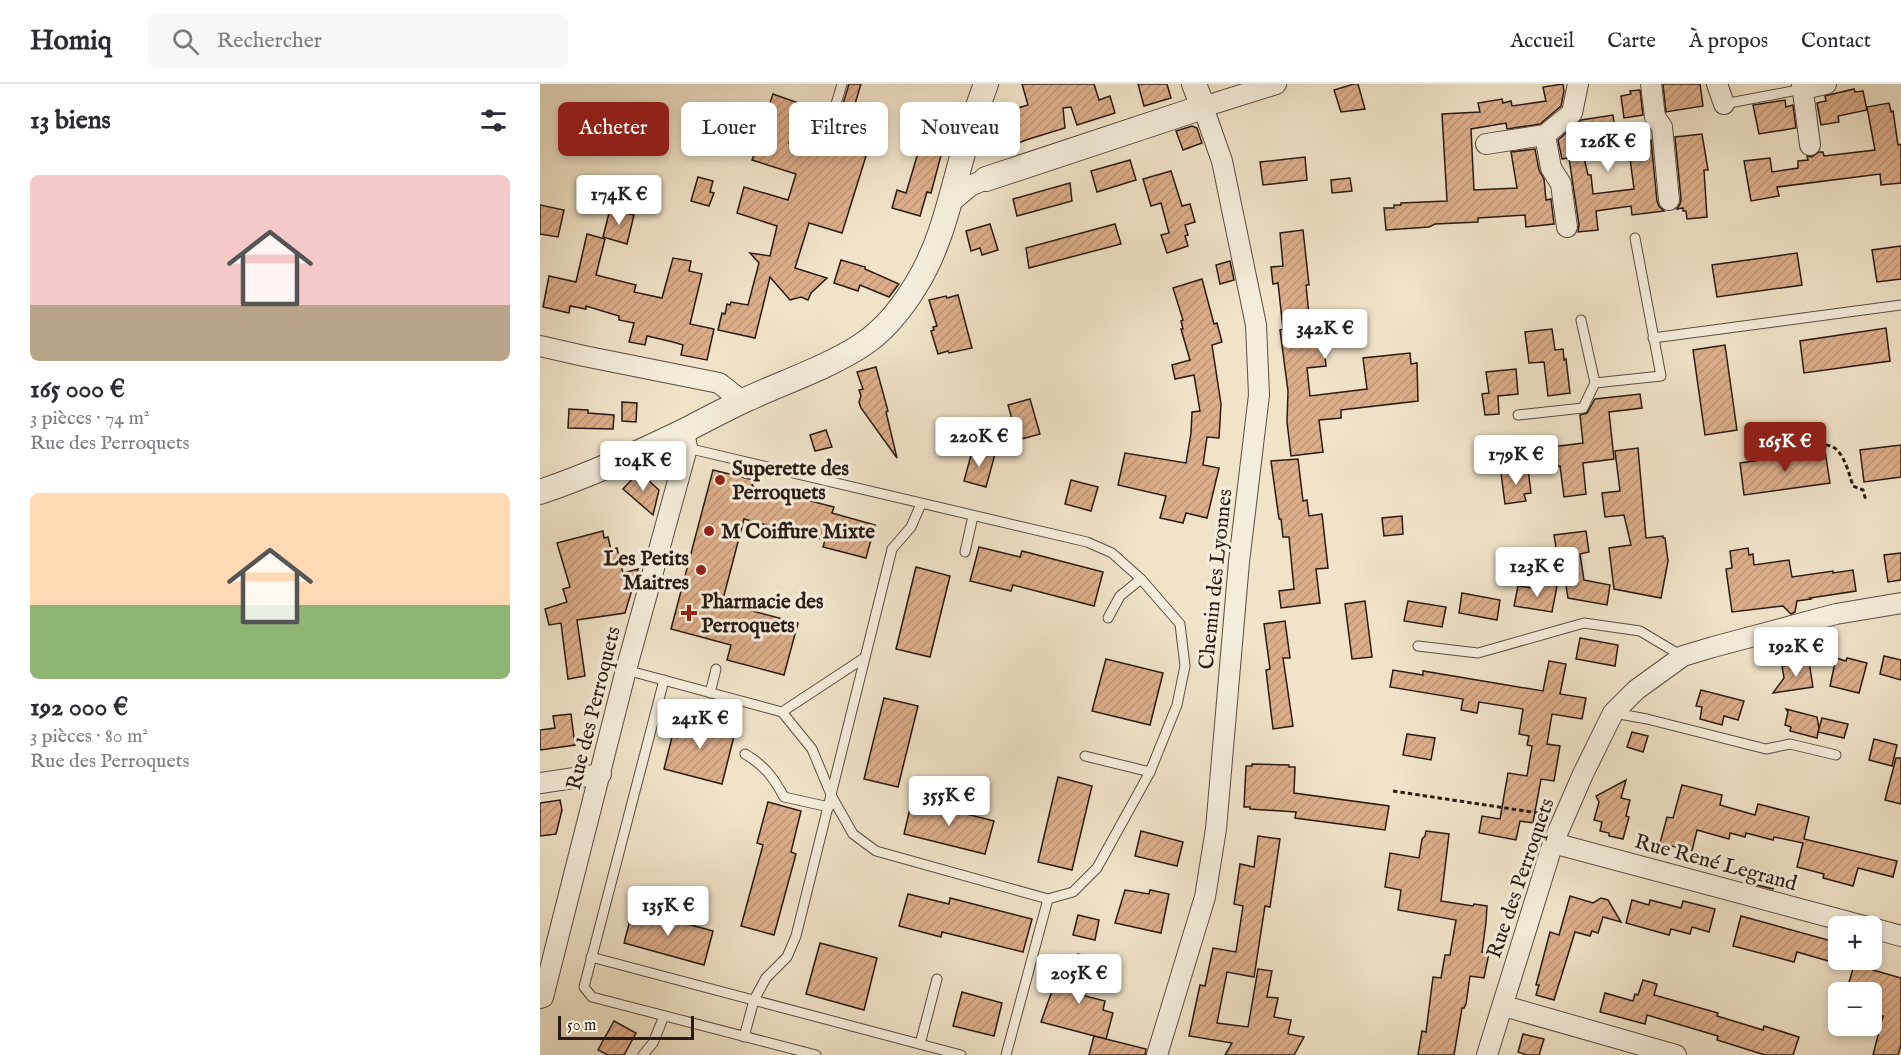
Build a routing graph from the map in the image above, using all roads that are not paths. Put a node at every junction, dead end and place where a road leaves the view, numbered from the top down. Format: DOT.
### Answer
graph roads {
  1 [pos="842,84"];
  2 [pos="986,84"];
  3 [pos="1194,84"];
  4 [pos="1276,84"];
  5 [pos="1578,84"];
  6 [pos="1651,84"];
  7 [pos="1717,84"];
  8 [pos="1826,84"];
  9 [pos="1803,86"];
  10 [pos="837,102"];
  11 [pos="980,102"];
  12 [pos="1724,104"];
  13 [pos="1203,107"];
  14 [pos="1545,135"];
  15 [pos="1485,144"];
  16 [pos="1810,145"];
  17 [pos="963,156"];
  18 [pos="986,179"];
  19 [pos="1668,200"];
  20 [pos="951,202"];
  21 [pos="1567,227"];
  22 [pos="1635,238"];
  23 [pos="1901,304"];
  24 [pos="1581,320"];
  25 [pos="1653,338"];
  26 [pos="540,345"];
  27 [pos="1595,383"];
  28 [pos="742,401"];
  29 [pos="1518,415"];
  30 [pos="686,439"];
  31 [pos="540,492"];
  32 [pos="921,504"];
  33 [pos="974,516"];
  34 [pos="964,552"];
  35 [pos="1141,579"];
  36 [pos="1901,603"];
  37 [pos="1108,618"];
  38 [pos="1418,646"];
  39 [pos="1683,656"];
  40 [pos="864,658"];
  41 [pos="716,669"];
  42 [pos="626,670"];
  43 [pos="664,680"];
  44 [pos="710,693"];
  45 [pos="782,712"];
  46 [pos="1613,713"];
  47 [pos="745,754"];
  48 [pos="1836,754"];
  49 [pos="1085,756"];
  50 [pos="1150,772"];
  51 [pos="601,774"];
  52 [pos="540,783"];
  53 [pos="832,797"];
  54 [pos="829,807"];
  55 [pos="1553,843"];
  56 [pos="1048,898"];
  57 [pos="1828,917"];
  58 [pos="1882,931"];
  59 [pos="1901,936"];
  60 [pos="591,957"];
  61 [pos="937,979"];
  62 [pos="542,998"];
  63 [pos="754,1000"];
  64 [pos="1503,1006"];
  65 [pos="664,1016"];
  66 [pos="744,1037"];
  67 [pos="920,1044"];
  68 [pos="780,1051"];
  69 [pos="1160,1054"];
  70 [pos="643,1055"];
  71 [pos="816,1055"];
  72 [pos="961,1055"];
  73 [pos="1006,1055"];
  74 [pos="1487,1055"];
  75 [pos="1676,1055"];
  1 -- 10 [label="lane"];
  2 -- 11 [label="street"];
  3 -- 13 [label="street"];
  4 -- 13 [label="street"];
  5 -- 14 [label="street"];
  6 -- 19 [label="street"];
  7 -- 12 [label="street"];
  8 -- 9 [label="street"];
  9 -- 12 [label="lane"];
  9 -- 16 [label="street"];
  13 -- 18 [label="street"];
  13 -- 69 [label="street, Chemin des Lyonnes"];
  14 -- 15 [label="street"];
  14 -- 21 [label="street"];
  17 -- 18 [label="street"];
  17 -- 20 [label="street"];
  18 -- 20 [label="street"];
  20 -- 28 [label="street"];
  22 -- 25 [label="lane"];
  23 -- 25 [label="lane"];
  24 -- 27 [label="lane"];
  25 -- 27 [label="lane"];
  26 -- 28 [label="street"];
  27 -- 29 [label="lane"];
  28 -- 30 [label="street"];
  30 -- 31 [label="street"];
  30 -- 32 [label="lane"];
  30 -- 42 [label="street, Rue des Perroquets"];
  32 -- 33 [label="lane"];
  32 -- 40 [label="lane"];
  33 -- 34 [label="lane"];
  33 -- 35 [label="lane"];
  35 -- 37 [label="lane"];
  35 -- 50 [label="lane"];
  36 -- 39 [label="street, Rue des Perroquets"];
  38 -- 39 [label="lane"];
  39 -- 46 [label="street, Rue des Perroquets"];
  40 -- 45 [label="lane"];
  40 -- 53 [label="lane"];
  41 -- 44 [label="lane"];
  42 -- 43 [label="lane"];
  42 -- 51 [label="street, Rue des Perroquets"];
  43 -- 44 [label="lane"];
  43 -- 60 [label="lane"];
  44 -- 45 [label="lane"];
  45 -- 53 [label="lane"];
  46 -- 48 [label="lane"];
  46 -- 55 [label="street, Rue des Perroquets"];
  47 -- 54 [label="lane"];
  49 -- 50 [label="lane"];
  50 -- 56 [label="lane"];
  51 -- 52 [label="street"];
  51 -- 62 [label="street, Rue des Perroquets"];
  53 -- 54 [label="lane"];
  53 -- 56 [label="lane"];
  54 -- 63 [label="lane"];
  55 -- 57 [label="street, Rue René Legrand"];
  55 -- 64 [label="street, Rue des Perroquets"];
  56 -- 73 [label="lane"];
  58 -- 59 [label="street"];
  60 -- 63 [label="lane"];
  60 -- 65 [label="lane"];
  61 -- 67 [label="lane"];
  63 -- 66 [label="lane"];
  63 -- 67 [label="lane"];
  64 -- 74 [label="street, Rue des Perroquets"];
  64 -- 75 [label="street"];
  65 -- 66 [label="lane"];
  65 -- 70 [label="lane"];
  66 -- 68 [label="lane"];
  67 -- 72 [label="lane"];
  68 -- 71 [label="lane"];
}
